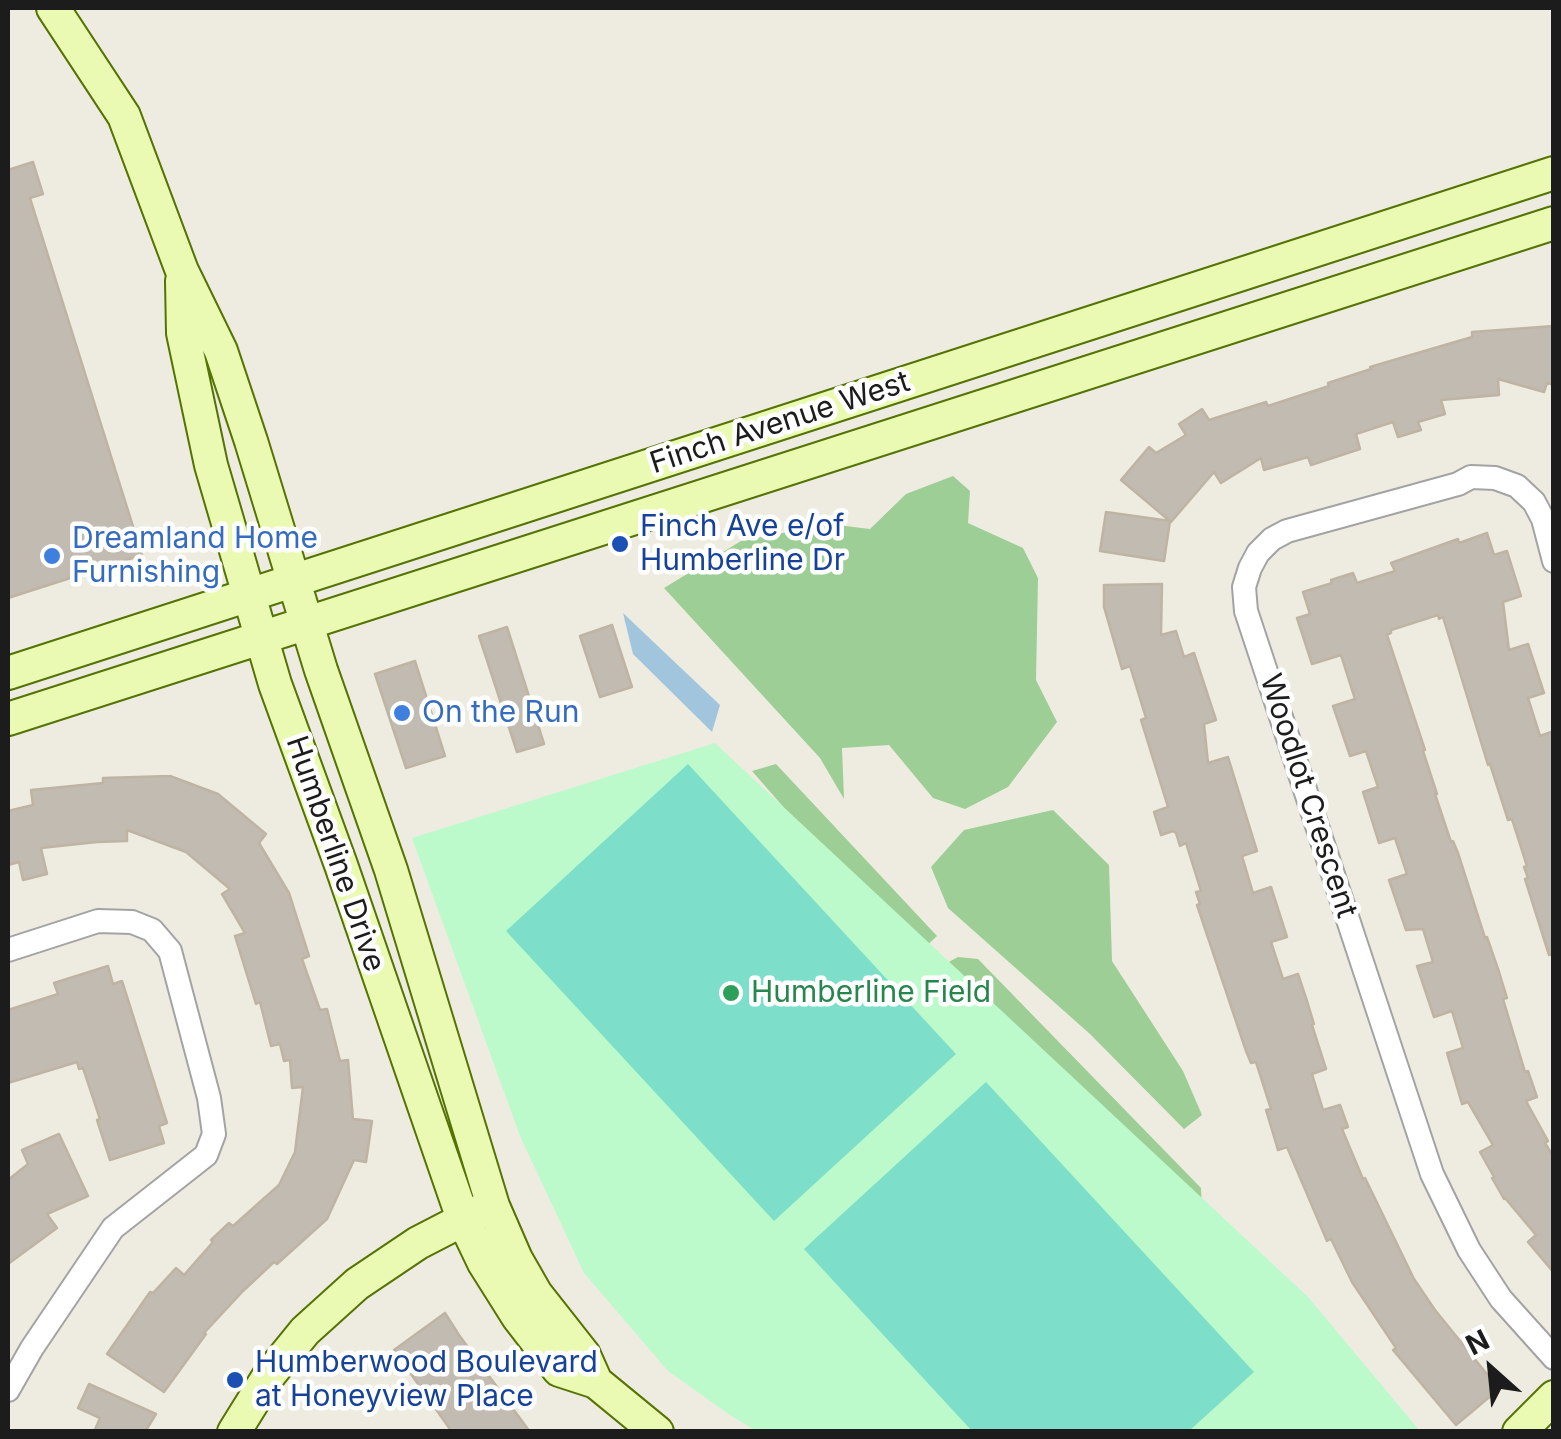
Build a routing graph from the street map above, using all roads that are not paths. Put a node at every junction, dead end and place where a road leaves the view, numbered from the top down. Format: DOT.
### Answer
graph roads {
  1 [pos="53,8"];
  2 [pos="1554,173"];
  3 [pos="1554,223"];
  4 [pos="182,272"];
  5 [pos="1554,562"];
  6 [pos="294,581"];
  7 [pos="249,594"];
  8 [pos="307,623"];
  9 [pos="262,637"];
  10 [pos="8,673"];
  11 [pos="8,719"];
  12 [pos="8,950"];
  13 [pos="494,1206"];
  14 [pos="462,1220"];
  15 [pos="1554,1358"];
  16 [pos="596,1382"];
  17 [pos="8,1390"];
  18 [pos="1554,1397"];
  19 [pos="234,1432"];
  20 [pos="657,1432"];
  21 [pos="1519,1432"];
  1 -- 4 [label="main road, Humberline Drive"];
  2 -- 6 [label="main road, Finch Avenue West"];
  3 -- 8 [label="main road, Finch Avenue West"];
  4 -- 6 [label="main road, Humberline Drive"];
  4 -- 7 [label="main road, Humberline Drive"];
  5 -- 15 [label="street, Woodlot Crescent"];
  6 -- 7 [label="main road, Finch Avenue West"];
  6 -- 8 [label="main road, Humberline Drive"];
  7 -- 9 [label="main road, Humberline Drive"];
  7 -- 10 [label="main road, Finch Avenue West"];
  8 -- 9 [label="main road, Finch Avenue West"];
  8 -- 13 [label="main road, Humberline Drive"];
  9 -- 11 [label="main road, Finch Avenue West"];
  9 -- 14 [label="main road, Humberline Drive"];
  12 -- 17 [label="street"];
  13 -- 14 [label="main road"];
  13 -- 16 [label="main road, Humberline Drive"];
  14 -- 16 [label="main road, Humberline Drive"];
  14 -- 19 [label="main road"];
  16 -- 20 [label="main road, Humberline Drive"];
  18 -- 21 [label="main road"];
}
